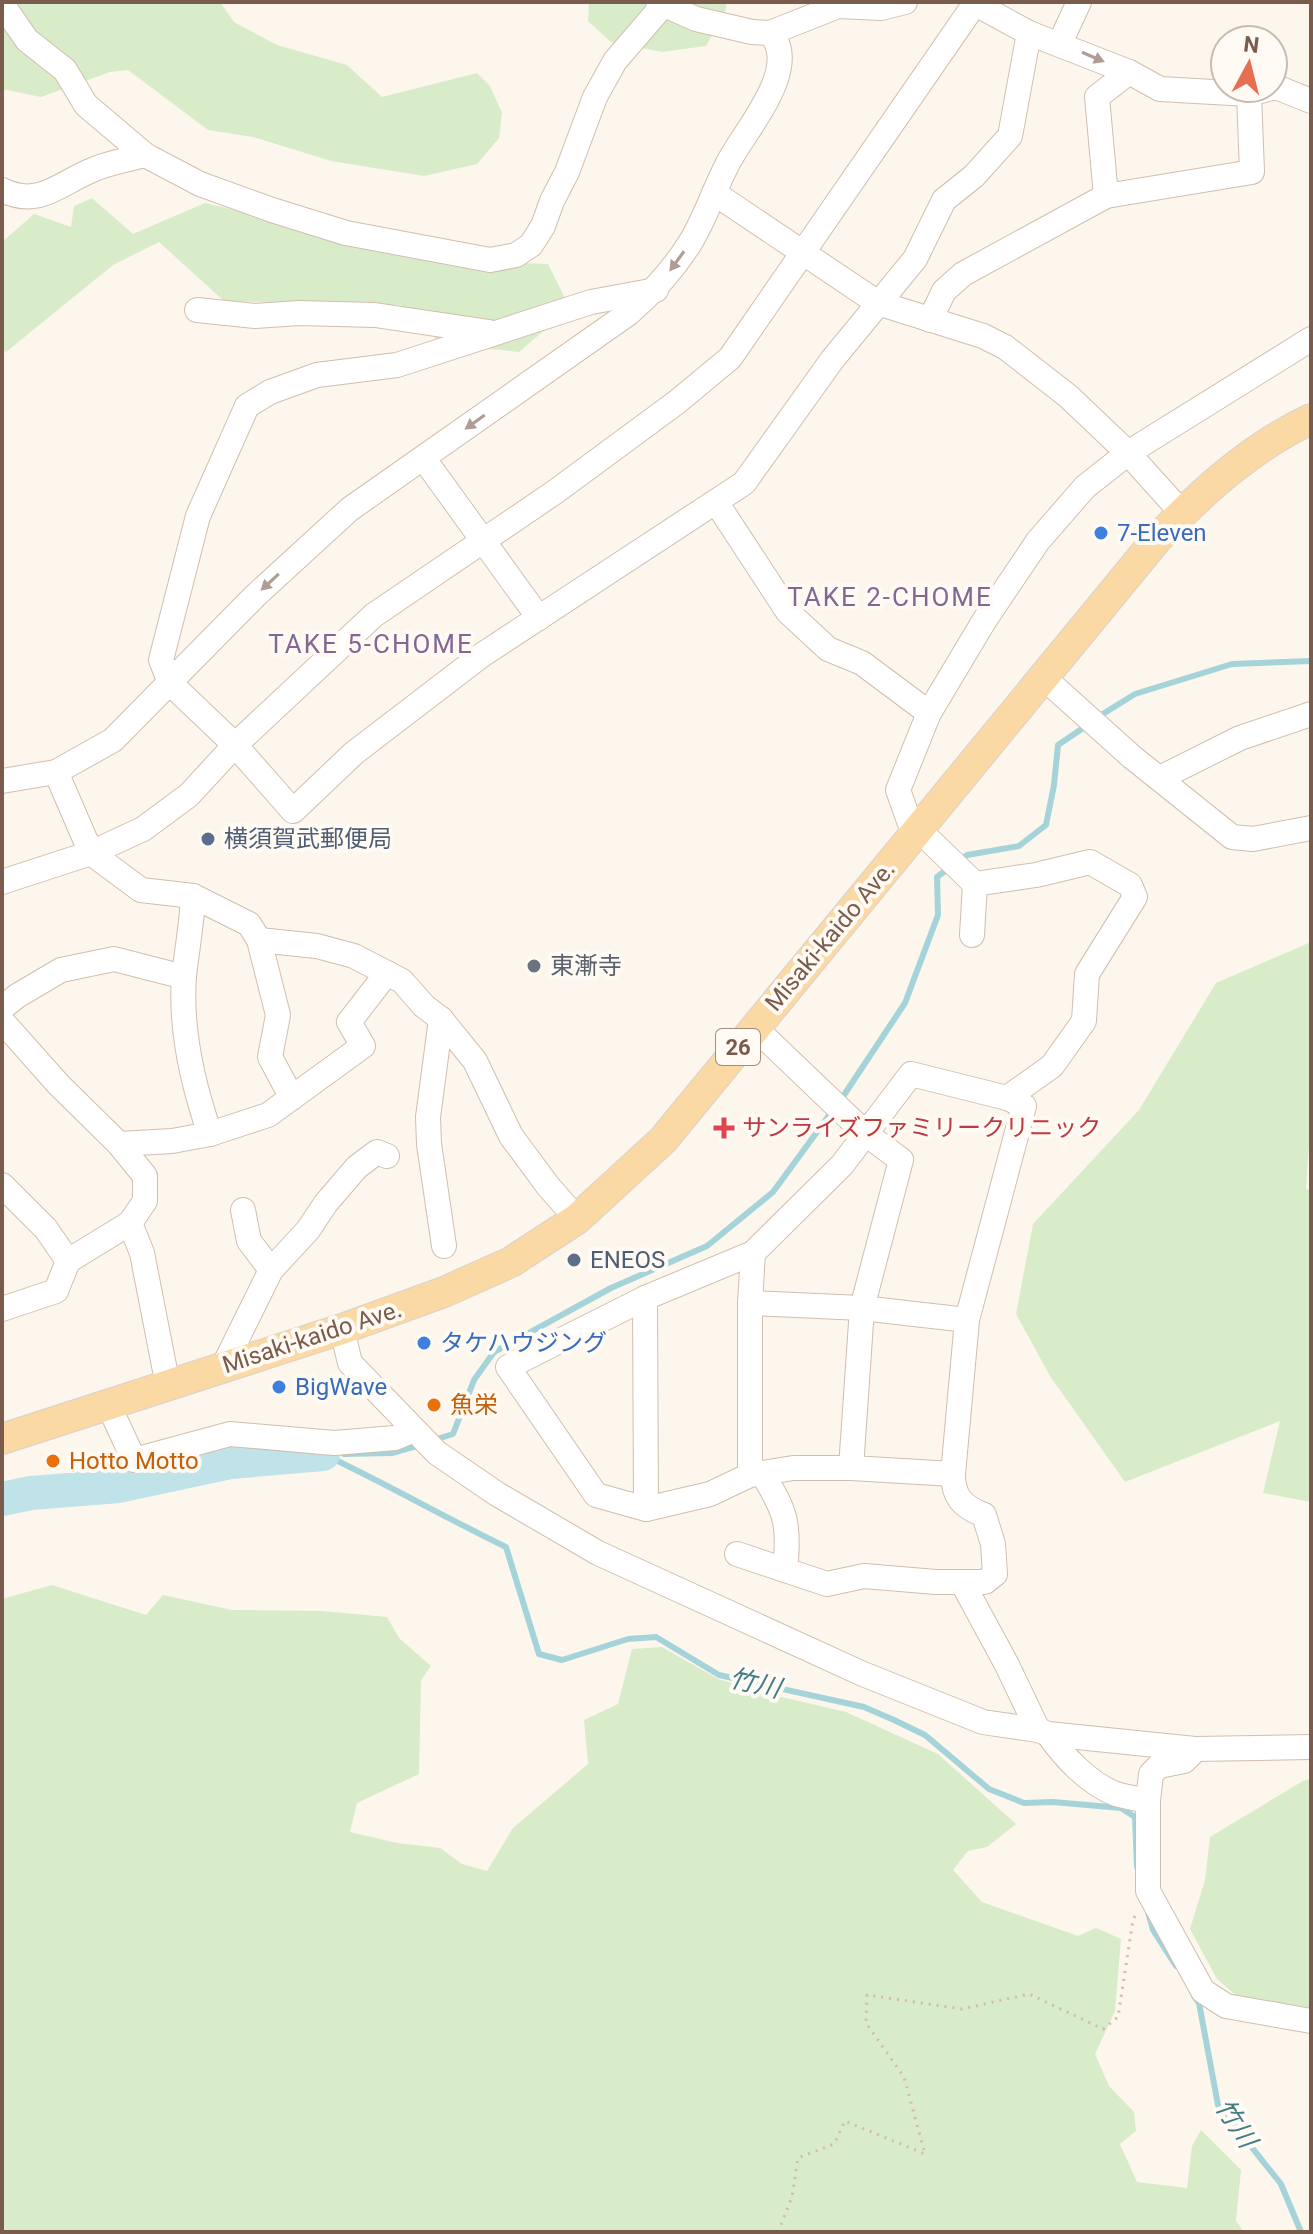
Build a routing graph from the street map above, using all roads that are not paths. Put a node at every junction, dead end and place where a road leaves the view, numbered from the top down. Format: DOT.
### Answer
graph roads {
  1 [pos="905,2"];
  2 [pos="1079,2"];
  3 [pos="661,3"];
  4 [pos="974,3"];
  5 [pos="2,4"];
  6 [pos="770,33"];
  7 [pos="1029,33"];
  8 [pos="1060,43"];
  9 [pos="1129,72"];
  10 [pos="1209,89"];
  11 [pos="1289,96"];
  12 [pos="1311,101"];
  13 [pos="1262,104"];
  14 [pos="145,155"];
  15 [pos="2,190"];
  16 [pos="714,193"];
  17 [pos="1106,196"];
  18 [pos="802,253"];
  19 [pos="656,290"];
  20 [pos="878,303"];
  21 [pos="197,310"];
  22 [pos="930,320"];
  23 [pos="495,333"];
  24 [pos="1311,339"];
  25 [pos="1311,419"];
  26 [pos="1128,453"];
  27 [pos="424,459"];
  28 [pos="716,502"];
  29 [pos="1182,513"];
  30 [pos="482,543"];
  31 [pos="539,618"];
  32 [pos="1044,678"];
  33 [pos="170,683"];
  34 [pos="929,713"];
  35 [pos="1311,714"];
  36 [pos="235,745"];
  37 [pos="56,772"];
  38 [pos="1160,778"];
  39 [pos="2,781"];
  40 [pos="1311,828"];
  41 [pos="916,832"];
  42 [pos="91,853"];
  43 [pos="2,882"];
  44 [pos="975,884"];
  45 [pos="193,896"];
  46 [pos="972,935"];
  47 [pos="259,940"];
  48 [pos="387,973"];
  49 [pos="184,977"];
  50 [pos="2,1008"];
  51 [pos="441,1019"];
  52 [pos="2,1021"];
  53 [pos="754,1027"];
  54 [pos="292,1098"];
  55 [pos="1007,1098"];
  56 [pos="210,1134"];
  57 [pos="866,1134"];
  58 [pos="119,1144"];
  59 [pos="387,1156"];
  60 [pos="2,1185"];
  61 [pos="243,1210"];
  62 [pos="577,1219"];
  63 [pos="130,1223"];
  64 [pos="444,1246"];
  65 [pos="753,1253"];
  66 [pos="68,1261"];
  67 [pos="271,1270"];
  68 [pos="645,1298"];
  69 [pos="750,1303"];
  70 [pos="862,1308"];
  71 [pos="2,1309"];
  72 [pos="967,1320"];
  73 [pos="342,1329"];
  74 [pos="224,1365"];
  75 [pos="168,1386"];
  76 [pos="108,1404"];
  77 [pos="414,1430"];
  78 [pos="2,1439"];
  79 [pos="851,1468"];
  80 [pos="756,1474"];
  81 [pos="953,1474"];
  82 [pos="646,1509"];
  83 [pos="737,1554"];
  84 [pos="785,1570"];
  85 [pos="962,1582"];
  86 [pos="1043,1732"];
  87 [pos="1311,1747"];
  88 [pos="1195,1749"];
  89 [pos="1148,1801"];
  90 [pos="1311,2021"];
  1 -- 6 [label="street"];
  2 -- 8 [label="street"];
  3 -- 6 [label="street"];
  3 -- 14 [label="street"];
  4 -- 7 [label="street"];
  4 -- 18 [label="street"];
  5 -- 14 [label="street"];
  6 -- 16 [label="street"];
  7 -- 8 [label="street"];
  7 -- 20 [label="street"];
  8 -- 9 [label="street, one-way"];
  9 -- 10 [label="street"];
  9 -- 17 [label="street"];
  11 -- 12 [label="street"];
  13 -- 17 [label="street"];
  14 -- 15 [label="street"];
  16 -- 18 [label="street"];
  16 -- 19 [label="street, one-way"];
  17 -- 22 [label="street"];
  18 -- 20 [label="street"];
  18 -- 30 [label="street"];
  19 -- 23 [label="street"];
  19 -- 27 [label="street, one-way"];
  20 -- 22 [label="street"];
  20 -- 28 [label="street"];
  21 -- 23 [label="street"];
  22 -- 26 [label="street"];
  23 -- 33 [label="street"];
  24 -- 26 [label="street"];
  25 -- 29 [label="main road, Misaki-kaido Ave. / 26"];
  26 -- 29 [label="street"];
  26 -- 34 [label="street"];
  27 -- 30 [label="street"];
  27 -- 33 [label="street, one-way"];
  28 -- 31 [label="street"];
  28 -- 34 [label="street"];
  29 -- 32 [label="main road, Misaki-kaido Ave. / 26"];
  30 -- 31 [label="street"];
  30 -- 36 [label="street"];
  31 -- 36 [label="street"];
  32 -- 38 [label="street"];
  32 -- 41 [label="main road, Misaki-kaido Ave. / 26"];
  33 -- 36 [label="street"];
  33 -- 37 [label="street"];
  34 -- 41 [label="street"];
  35 -- 38 [label="street"];
  36 -- 42 [label="street"];
  37 -- 39 [label="street"];
  37 -- 42 [label="street"];
  38 -- 40 [label="street"];
  41 -- 44 [label="street"];
  41 -- 53 [label="main road, Misaki-kaido Ave. / 26"];
  42 -- 43 [label="street"];
  42 -- 45 [label="street"];
  44 -- 46 [label="street"];
  44 -- 55 [label="street"];
  45 -- 47 [label="street"];
  45 -- 49 [label="street"];
  47 -- 48 [label="street"];
  47 -- 54 [label="street"];
  48 -- 51 [label="street"];
  48 -- 54 [label="street"];
  49 -- 50 [label="street"];
  49 -- 56 [label="street"];
  51 -- 62 [label="street"];
  51 -- 64 [label="street"];
  52 -- 58 [label="street"];
  53 -- 57 [label="street"];
  53 -- 62 [label="main road, Misaki-kaido Ave. / 26"];
  54 -- 56 [label="street"];
  55 -- 57 [label="street"];
  55 -- 72 [label="street"];
  56 -- 58 [label="street"];
  57 -- 65 [label="street"];
  57 -- 70 [label="street"];
  58 -- 63 [label="street"];
  59 -- 67 [label="street"];
  60 -- 66 [label="street"];
  61 -- 67 [label="street"];
  62 -- 73 [label="main road, Misaki-kaido Ave. / 26"];
  63 -- 66 [label="street"];
  63 -- 75 [label="street"];
  65 -- 68 [label="street"];
  65 -- 69 [label="street"];
  66 -- 71 [label="street"];
  67 -- 74 [label="street"];
  68 -- 82 [label="street"];
  68 -- 82 [label="street"];
  69 -- 70 [label="street"];
  69 -- 80 [label="street"];
  70 -- 72 [label="street"];
  70 -- 79 [label="street"];
  72 -- 81 [label="street"];
  73 -- 74 [label="main road, Misaki-kaido Ave. / 26"];
  73 -- 77 [label="street"];
  74 -- 75 [label="main road, Misaki-kaido Ave. / 26"];
  75 -- 76 [label="main road, Misaki-kaido Ave. / 26"];
  76 -- 77 [label="street"];
  76 -- 78 [label="main road, Misaki-kaido Ave. / 26"];
  77 -- 86 [label="street"];
  79 -- 80 [label="street"];
  79 -- 81 [label="street"];
  80 -- 82 [label="street"];
  80 -- 84 [label="street"];
  81 -- 85 [label="street"];
  83 -- 84 [label="street"];
  84 -- 85 [label="street"];
  85 -- 86 [label="street"];
  86 -- 88 [label="street"];
  86 -- 89 [label="street"];
  87 -- 88 [label="street"];
  88 -- 89 [label="street"];
  89 -- 90 [label="street"];
}
